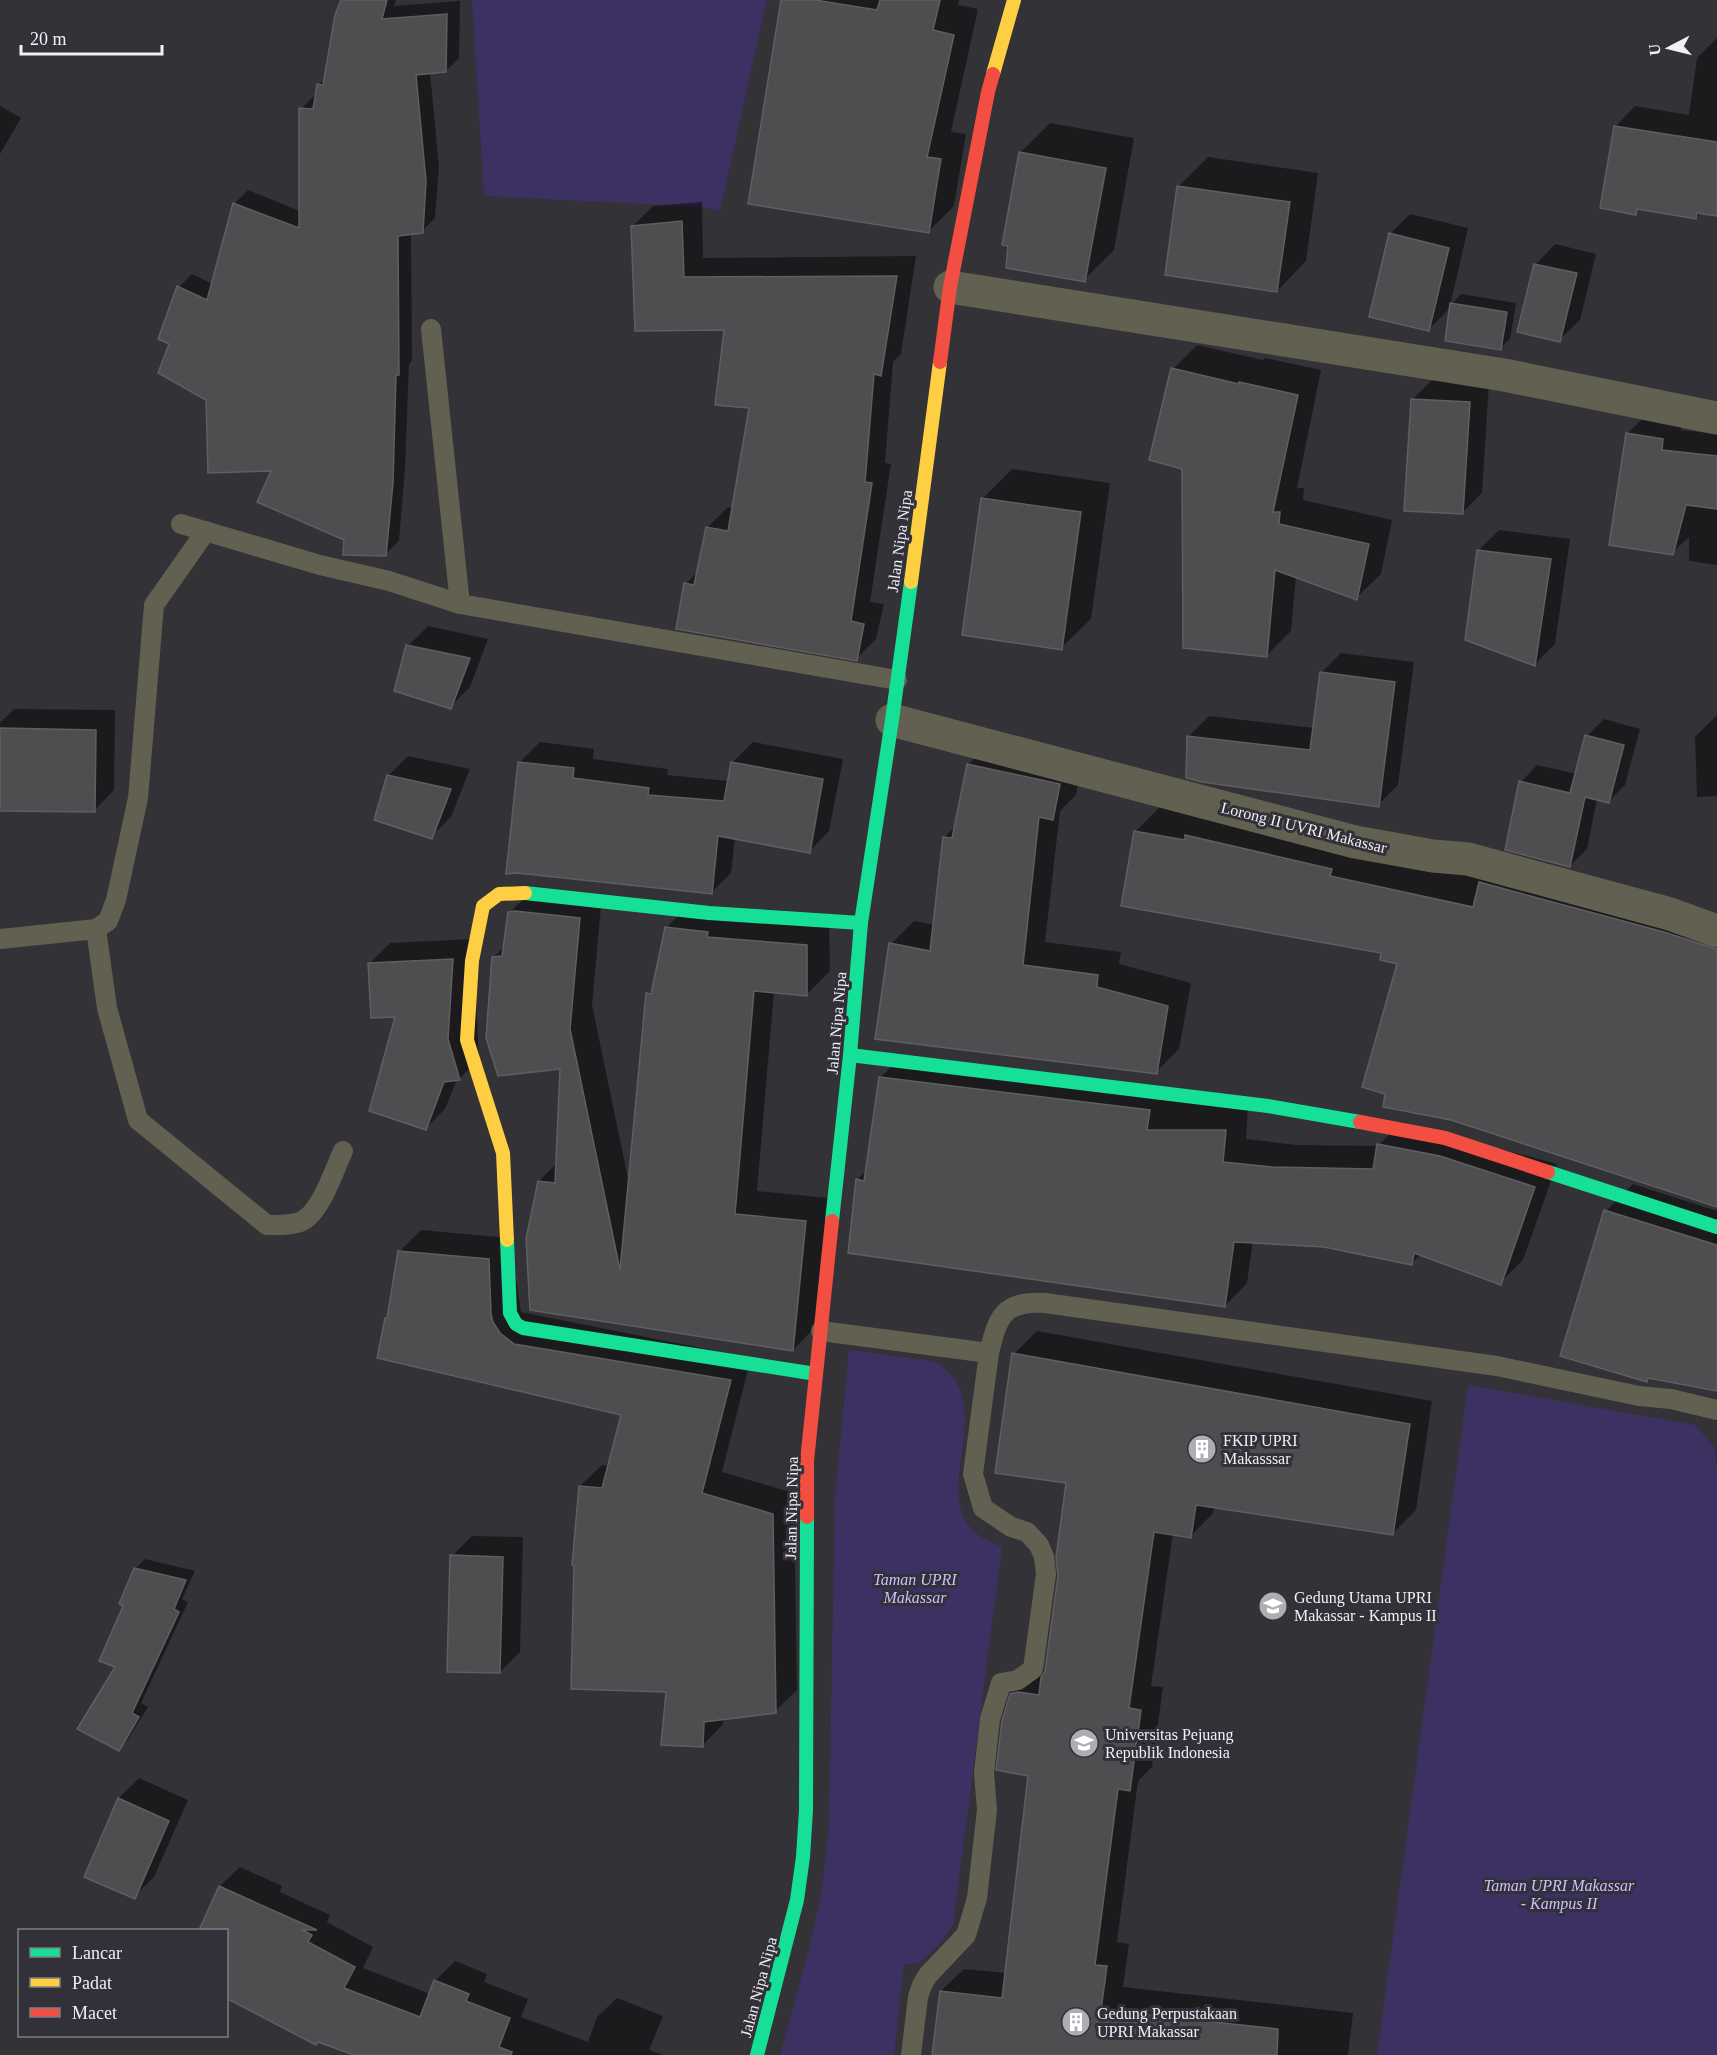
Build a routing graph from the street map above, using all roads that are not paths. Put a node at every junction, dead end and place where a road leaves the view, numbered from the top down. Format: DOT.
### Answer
graph roads {
  1 [pos="1014,0"];
  2 [pos="950,287"];
  3 [pos="431,329"];
  4 [pos="1717,418"];
  5 [pos="181,524"];
  6 [pos="206,531"];
  7 [pos="460,604"];
  8 [pos="897,680"];
  9 [pos="892,720"];
  10 [pos="861,923"];
  11 [pos="96,929"];
  12 [pos="1717,932"];
  13 [pos="0,939"];
  14 [pos="850,1054"];
  15 [pos="343,1151"];
  16 [pos="1717,1227"];
  17 [pos="821,1331"];
  18 [pos="988,1353"];
  19 [pos="816,1374"];
  20 [pos="1717,1410"];
  21 [pos="757,2055"];
  22 [pos="911,2055"];
  1 -- 2 [label="street, Jalan Nipa Nipa"];
  2 -- 4 [label="street"];
  2 -- 8 [label="street, Jalan Nipa Nipa"];
  3 -- 7 [label="lane"];
  5 -- 6 [label="lane"];
  6 -- 7 [label="lane"];
  6 -- 11 [label="lane"];
  7 -- 8 [label="lane"];
  8 -- 9 [label="street, Jalan Nipa Nipa"];
  9 -- 10 [label="street, Jalan Nipa Nipa"];
  9 -- 12 [label="street, Lorong II UVRI Makassar"];
  10 -- 14 [label="street, Jalan Nipa Nipa"];
  10 -- 19 [label="street"];
  11 -- 13 [label="lane"];
  11 -- 15 [label="lane"];
  14 -- 16 [label="street"];
  14 -- 17 [label="street, Jalan Nipa Nipa"];
  17 -- 18 [label="lane"];
  17 -- 19 [label="street, Jalan Nipa Nipa"];
  18 -- 20 [label="lane"];
  18 -- 22 [label="lane"];
  19 -- 21 [label="street, Jalan Nipa Nipa"];
}
